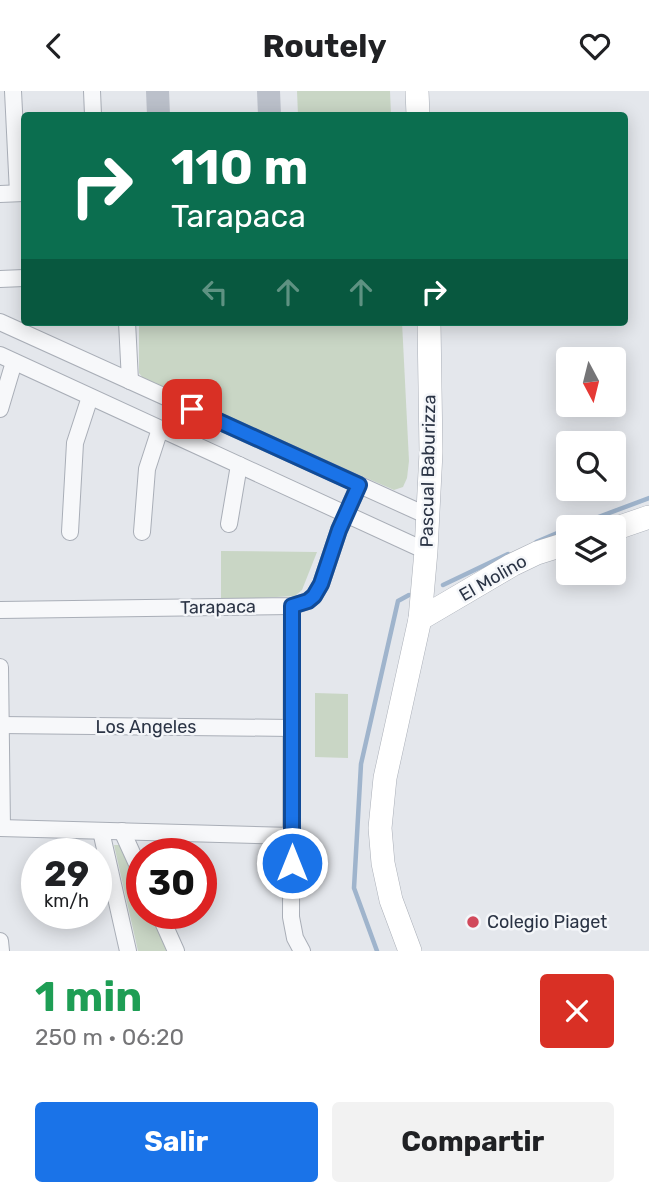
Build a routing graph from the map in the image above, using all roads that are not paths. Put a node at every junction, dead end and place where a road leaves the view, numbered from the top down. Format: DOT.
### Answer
graph roads {
  1 [pos="13,91"];
  2 [pos="92,91"];
  3 [pos="417,91"];
  4 [pos="93,112"];
  5 [pos="418,112"];
  6 [pos="21,193"];
  7 [pos="0,194"];
  8 [pos="21,278"];
  9 [pos="0,279"];
  10 [pos="0,322"];
  11 [pos="127,326"];
  12 [pos="429,326"];
  13 [pos="7,358"];
  14 [pos="130,381"];
  15 [pos="90,397"];
  16 [pos="0,409"];
  17 [pos="160,429"];
  18 [pos="206,433"];
  19 [pos="239,465"];
  20 [pos="359,485"];
  21 [pos="346,515"];
  22 [pos="428,516"];
  23 [pos="649,517"];
  24 [pos="229,524"];
  25 [pos="626,525"];
  26 [pos="70,532"];
  27 [pos="142,532"];
  28 [pos="556,547"];
  29 [pos="426,551"];
  30 [pos="292,606"];
  31 [pos="0,610"];
  32 [pos="420,619"];
  33 [pos="0,667"];
  34 [pos="0,726"];
  35 [pos="292,728"];
  36 [pos="1,828"];
  37 [pos="101,831"];
  38 [pos="122,831"];
  39 [pos="292,836"];
  40 [pos="126,840"];
  41 [pos="166,929"];
  42 [pos="0,941"];
  43 [pos="1,951"];
  44 [pos="128,951"];
  45 [pos="176,951"];
  46 [pos="302,951"];
  47 [pos="410,951"];
  1 -- 6 [label="street"];
  2 -- 4 [label="street"];
  3 -- 5 [label="main road"];
  6 -- 7 [label="street"];
  8 -- 9 [label="street"];
  10 -- 14 [label="street"];
  11 -- 14 [label="street"];
  12 -- 22 [label="main road, Pascual Baburizza"];
  13 -- 15 [label="street"];
  13 -- 16 [label="street"];
  14 -- 18 [label="street"];
  15 -- 17 [label="street"];
  15 -- 26 [label="street"];
  17 -- 18 [label="street"];
  17 -- 27 [label="street"];
  18 -- 19 [label="street"];
  18 -- 20 [label="street"];
  19 -- 21 [label="street"];
  19 -- 24 [label="street"];
  20 -- 21 [label="street"];
  20 -- 22 [label="street"];
  21 -- 29 [label="street"];
  21 -- 30 [label="street"];
  22 -- 29 [label="main road, Pascual Baburizza"];
  23 -- 25 [label="main road"];
  28 -- 32 [label="main road, El Molino"];
  29 -- 32 [label="main road, Pascual Baburizza"];
  30 -- 31 [label="street, Tarapaca"];
  30 -- 35 [label="street"];
  32 -- 47 [label="main road, Pascual Baburizza"];
  33 -- 34 [label="street"];
  34 -- 35 [label="street, Los Angeles"];
  34 -- 36 [label="street"];
  35 -- 39 [label="street"];
  36 -- 37 [label="street"];
  37 -- 38 [label="street"];
  37 -- 44 [label="street"];
  38 -- 39 [label="street"];
  38 -- 40 [label="street"];
  39 -- 46 [label="street"];
  41 -- 45 [label="street"];
  42 -- 43 [label="street"];
}
